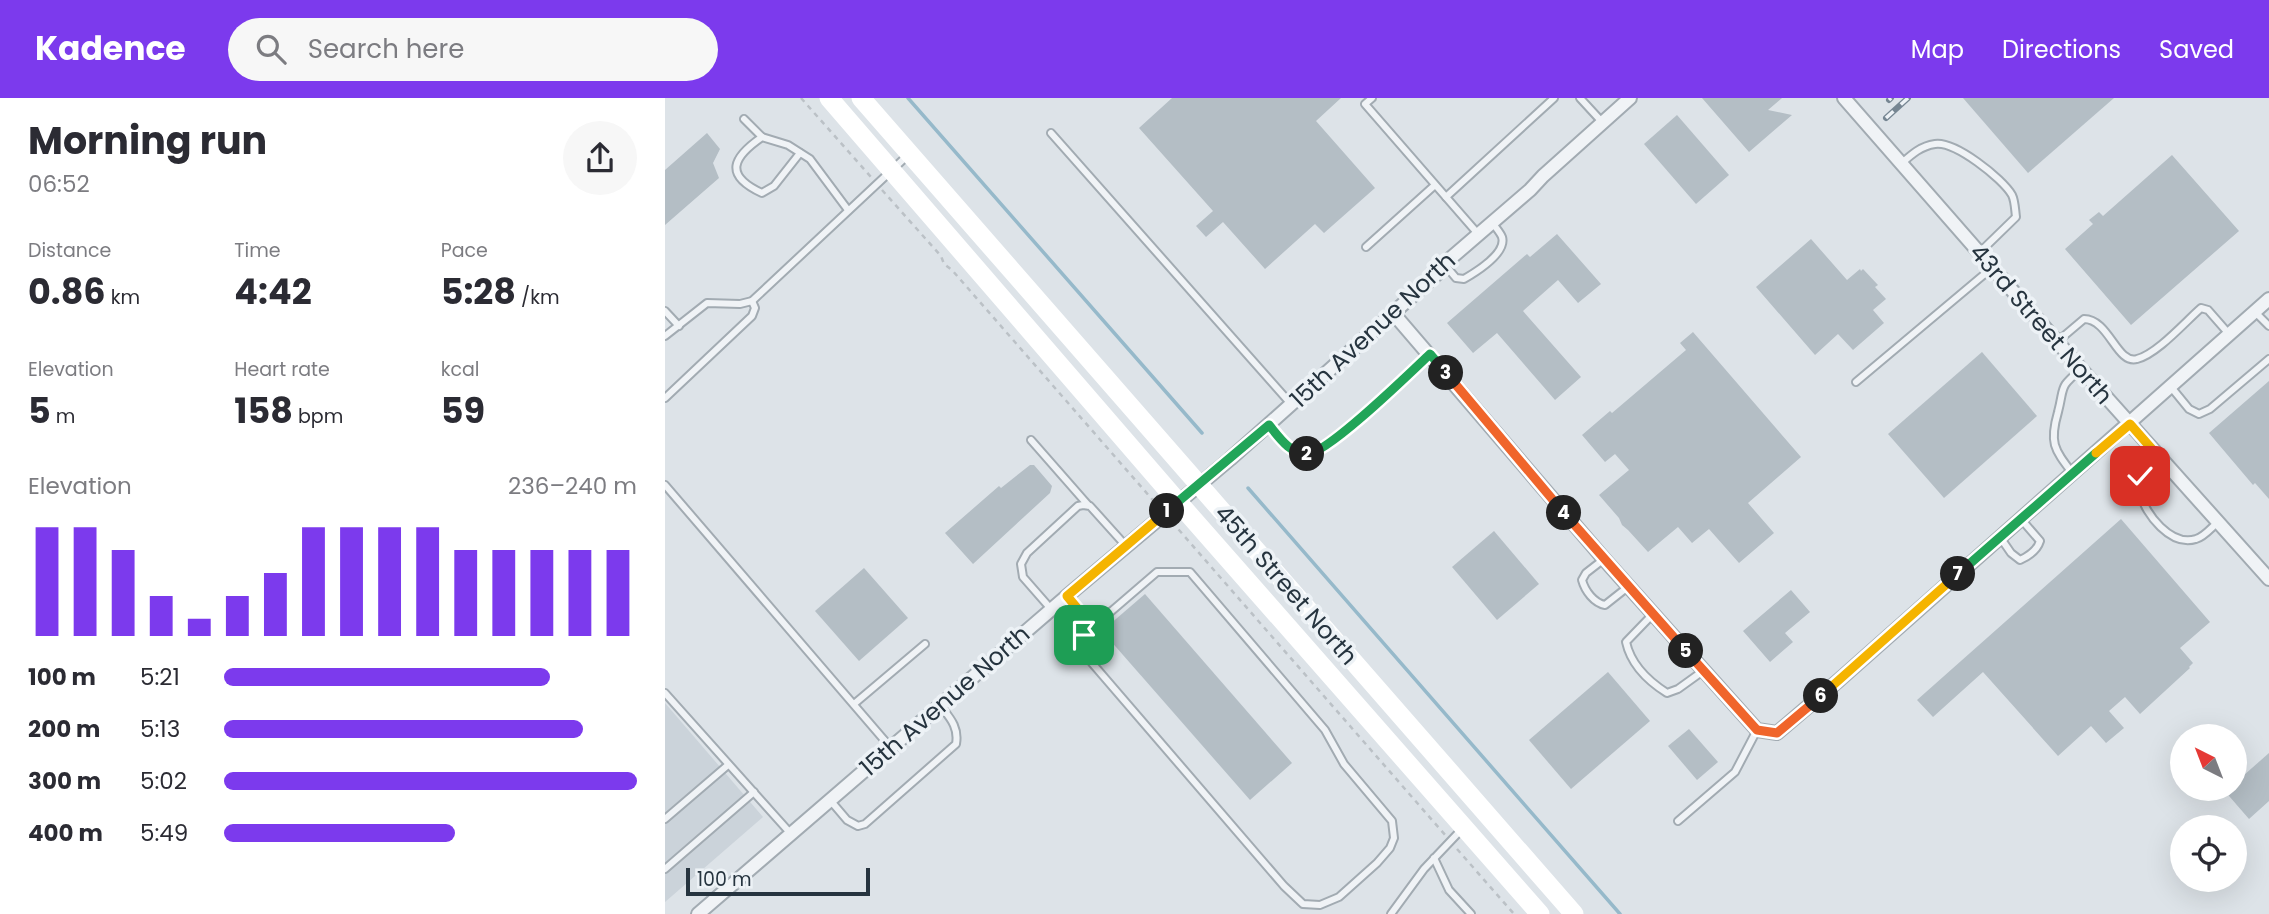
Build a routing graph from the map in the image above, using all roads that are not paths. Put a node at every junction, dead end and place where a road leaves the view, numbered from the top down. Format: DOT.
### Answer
graph roads {
  1 [pos="829,98"];
  2 [pos="861,98"];
  3 [pos="1372,98"];
  4 [pos="1554,98"];
  5 [pos="1580,98"];
  6 [pos="1630,98"];
  7 [pos="1845,98"];
  8 [pos="744,119"];
  9 [pos="1603,123"];
  10 [pos="1051,134"];
  11 [pos="762,137"];
  12 [pos="800,153"];
  13 [pos="910,154"];
  14 [pos="1901,164"];
  15 [pos="891,170"];
  16 [pos="1435,185"];
  17 [pos="1446,197"];
  18 [pos="848,211"];
  19 [pos="1492,222"];
  20 [pos="1479,235"];
  21 [pos="1366,247"];
  22 [pos="1979,253"];
  23 [pos="1444,264"];
  24 [pos="1993,267"];
  25 [pos="2269,299"];
  26 [pos="751,300"];
  27 [pos="665,311"];
  28 [pos="2255,312"];
  29 [pos="1393,313"];
  30 [pos="679,326"];
  31 [pos="2269,326"];
  32 [pos="2230,335"];
  33 [pos="665,337"];
  34 [pos="2057,341"];
  35 [pos="1430,354"];
  36 [pos="2269,359"];
  37 [pos="2081,369"];
  38 [pos="1856,382"];
  39 [pos="2171,387"];
  40 [pos="665,398"];
  41 [pos="1292,405"];
  42 [pos="2130,424"];
  43 [pos="1269,425"];
  44 [pos="1031,440"];
  45 [pos="2159,457"];
  46 [pos="2073,474"];
  47 [pos="665,485"];
  48 [pos="1198,485"];
  49 [pos="1178,502"];
  50 [pos="1090,506"];
  51 [pos="2021,519"];
  52 [pos="2219,521"];
  53 [pos="2000,537"];
  54 [pos="1126,546"];
  55 [pos="1604,558"];
  56 [pos="2269,579"];
  57 [pos="1629,586"];
  58 [pos="1067,596"];
  59 [pos="1051,609"];
  60 [pos="1654,614"];
  61 [pos="1093,627"];
  62 [pos="925,644"];
  63 [pos="1703,671"];
  64 [pos="665,693"];
  65 [pos="854,705"];
  66 [pos="940,705"];
  67 [pos="1757,730"];
  68 [pos="891,748"];
  69 [pos="728,765"];
  70 [pos="754,792"];
  71 [pos="830,800"];
  72 [pos="665,819"];
  73 [pos="1678,821"];
  74 [pos="1464,827"];
  75 [pos="792,835"];
  76 [pos="1434,858"];
  77 [pos="665,869"];
  78 [pos="698,914"];
  79 [pos="1391,914"];
  80 [pos="1471,914"];
  81 [pos="1540,914"];
  82 [pos="1574,914"];
  1 -- 15 [label="main road, 45th Street North"];
  2 -- 13 [label="main road, 45th Street North"];
  3 -- 16 [label="lane"];
  4 -- 17 [label="lane"];
  5 -- 9 [label="lane"];
  6 -- 9 [label="street, 15th Avenue North"];
  7 -- 14 [label="street, 43rd Street North"];
  8 -- 11 [label="lane"];
  9 -- 19 [label="street, 15th Avenue North"];
  10 -- 41 [label="lane"];
  11 -- 12 [label="lane"];
  11 -- 12 [label="lane"];
  12 -- 18 [label="lane"];
  13 -- 15 [label="lane"];
  13 -- 48 [label="main road, 45th Street North"];
  14 -- 22 [label="street, 43rd Street North"];
  14 -- 22 [label="lane"];
  15 -- 18 [label="lane"];
  15 -- 49 [label="main road, 45th Street North"];
  16 -- 17 [label="lane"];
  16 -- 21 [label="lane"];
  17 -- 20 [label="lane"];
  18 -- 26 [label="lane"];
  19 -- 20 [label="street, 15th Avenue North"];
  19 -- 23 [label="lane"];
  20 -- 23 [label="street, 15th Avenue North"];
  22 -- 24 [label="street, 43rd Street North"];
  23 -- 29 [label="street, 15th Avenue North"];
  24 -- 34 [label="street, 43rd Street North"];
  24 -- 38 [label="lane"];
  25 -- 28 [label="street"];
  26 -- 30 [label="lane"];
  26 -- 40 [label="lane"];
  27 -- 30 [label="lane"];
  28 -- 31 [label="lane"];
  28 -- 32 [label="street"];
  29 -- 35 [label="street"];
  29 -- 41 [label="street, 15th Avenue North"];
  30 -- 33 [label="lane"];
  32 -- 34 [label="lane"];
  32 -- 39 [label="street"];
  34 -- 37 [label="street, 43rd Street North"];
  35 -- 43 [label="lane"];
  35 -- 55 [label="street"];
  36 -- 39 [label="lane"];
  37 -- 42 [label="street, 43rd Street North"];
  37 -- 46 [label="lane"];
  39 -- 42 [label="street"];
  41 -- 43 [label="street, 15th Avenue North"];
  42 -- 45 [label="street, 43rd Street North"];
  42 -- 46 [label="street"];
  43 -- 48 [label="street, 15th Avenue North"];
  44 -- 50 [label="lane"];
  45 -- 52 [label="street, 43rd Street North"];
  45 -- 52 [label="lane"];
  46 -- 51 [label="street"];
  47 -- 65 [label="lane"];
  48 -- 49 [label="street, 15th Avenue North"];
  48 -- 82 [label="main road, 45th Street North"];
  49 -- 54 [label="street, 15th Avenue North"];
  49 -- 74 [label="main road, 45th Street North"];
  50 -- 54 [label="lane"];
  50 -- 59 [label="lane"];
  51 -- 53 [label="street"];
  51 -- 53 [label="lane"];
  52 -- 56 [label="street, 43rd Street North"];
  53 -- 67 [label="street"];
  54 -- 58 [label="street, 15th Avenue North"];
  55 -- 57 [label="street"];
  55 -- 57 [label="lane"];
  57 -- 60 [label="street"];
  58 -- 59 [label="street, 15th Avenue North"];
  58 -- 61 [label="lane"];
  59 -- 66 [label="street, 15th Avenue North"];
  60 -- 63 [label="street"];
  60 -- 63 [label="lane"];
  61 -- 61 [label="lane"];
  62 -- 65 [label="lane"];
  63 -- 67 [label="street"];
  64 -- 69 [label="lane"];
  65 -- 68 [label="lane"];
  66 -- 68 [label="street, 15th Avenue North"];
  66 -- 71 [label="lane"];
  67 -- 73 [label="lane"];
  68 -- 71 [label="street, 15th Avenue North"];
  69 -- 70 [label="lane"];
  69 -- 72 [label="lane"];
  70 -- 75 [label="lane"];
  70 -- 77 [label="lane"];
  71 -- 75 [label="street, 15th Avenue North"];
  74 -- 76 [label="lane"];
  74 -- 81 [label="main road, 45th Street North"];
  75 -- 78 [label="street, 15th Avenue North"];
  76 -- 79 [label="lane"];
  76 -- 80 [label="lane"];
}
